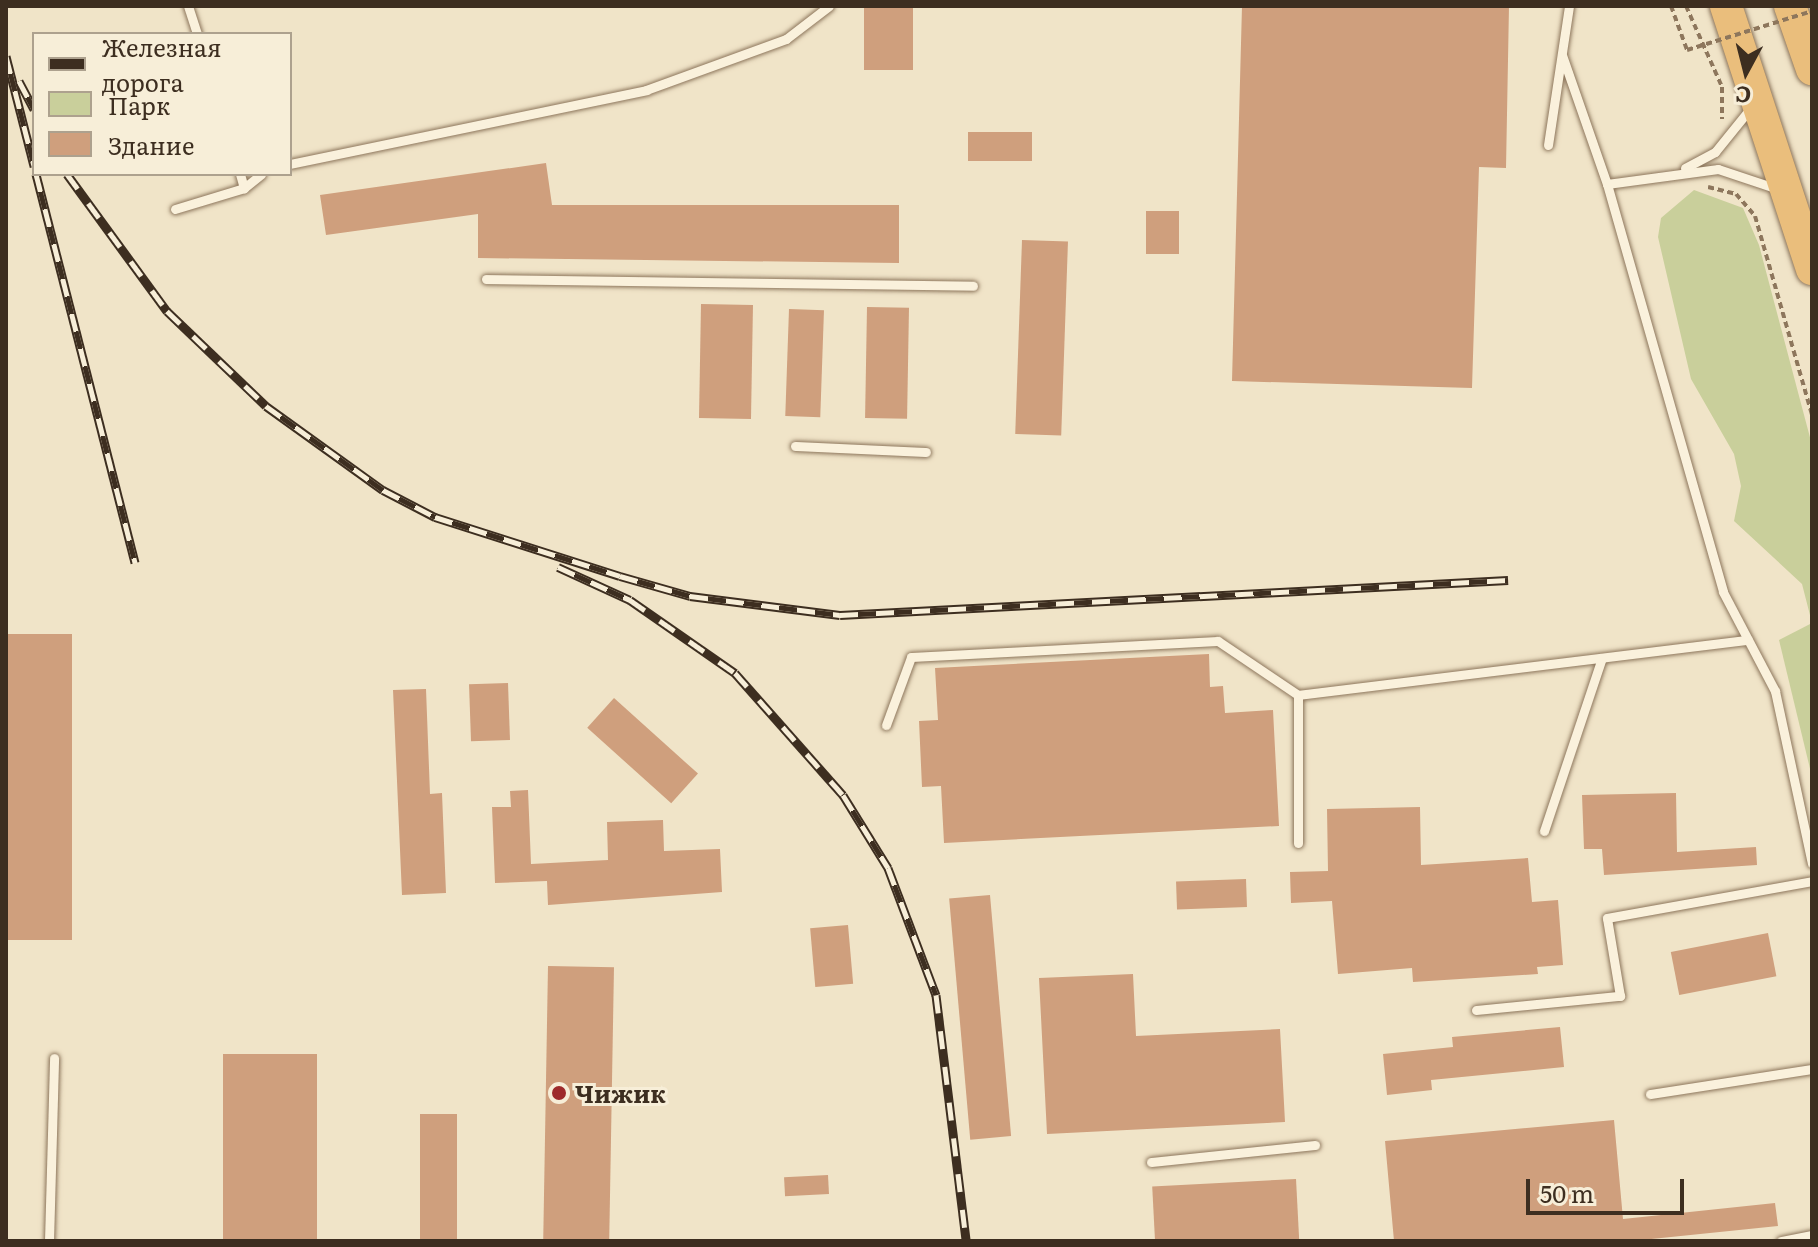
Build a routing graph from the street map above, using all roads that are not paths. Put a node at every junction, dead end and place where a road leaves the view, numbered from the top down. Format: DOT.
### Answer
graph roads {
  1 [pos="188,6"];
  2 [pos="829,6"];
  3 [pos="1569,6"];
  4 [pos="1726,6"];
  5 [pos="1790,6"];
  6 [pos="196,32"];
  7 [pos="1562,55"];
  8 [pos="1812,69"];
  9 [pos="1756,89"];
  10 [pos="1548,145"];
  11 [pos="292,164"];
  12 [pos="1678,171"];
  13 [pos="241,176"];
  14 [pos="259,176"];
  15 [pos="1607,184"];
  16 [pos="244,188"];
  17 [pos="1792,202"];
  18 [pos="175,209"];
  19 [pos="1812,269"];
  20 [pos="486,279"];
  21 [pos="973,286"];
  22 [pos="795,446"];
  23 [pos="926,452"];
  24 [pos="1748,640"];
  25 [pos="1602,658"];
  26 [pos="1298,695"];
  27 [pos="886,725"];
  28 [pos="1544,831"];
  29 [pos="1298,843"];
  30 [pos="1812,863"];
  31 [pos="1812,881"];
  32 [pos="1476,1010"];
  33 [pos="54,1058"];
  34 [pos="1812,1069"];
  35 [pos="1650,1094"];
  36 [pos="1315,1145"];
  37 [pos="1151,1162"];
  38 [pos="1812,1235"];
  39 [pos="49,1241"];
  40 [pos="1781,1241"];
  1 -- 6 [label="lane"];
  2 -- 11 [label="lane"];
  3 -- 7 [label="lane"];
  4 -- 9 [label="highway"];
  5 -- 8 [label="highway"];
  7 -- 10 [label="lane"];
  7 -- 15 [label="lane"];
  9 -- 12 [label="lane"];
  9 -- 17 [label="highway"];
  12 -- 15 [label="lane"];
  12 -- 17 [label="lane"];
  13 -- 16 [label="lane"];
  14 -- 16 [label="lane"];
  15 -- 24 [label="lane"];
  16 -- 18 [label="lane"];
  17 -- 19 [label="highway"];
  20 -- 21 [label="lane"];
  22 -- 23 [label="lane"];
  24 -- 25 [label="lane"];
  24 -- 30 [label="lane"];
  25 -- 26 [label="lane"];
  25 -- 28 [label="lane"];
  26 -- 27 [label="lane"];
  26 -- 29 [label="lane"];
  31 -- 32 [label="lane"];
  33 -- 39 [label="lane"];
  34 -- 35 [label="lane"];
  36 -- 37 [label="lane"];
  38 -- 40 [label="lane"];
}
